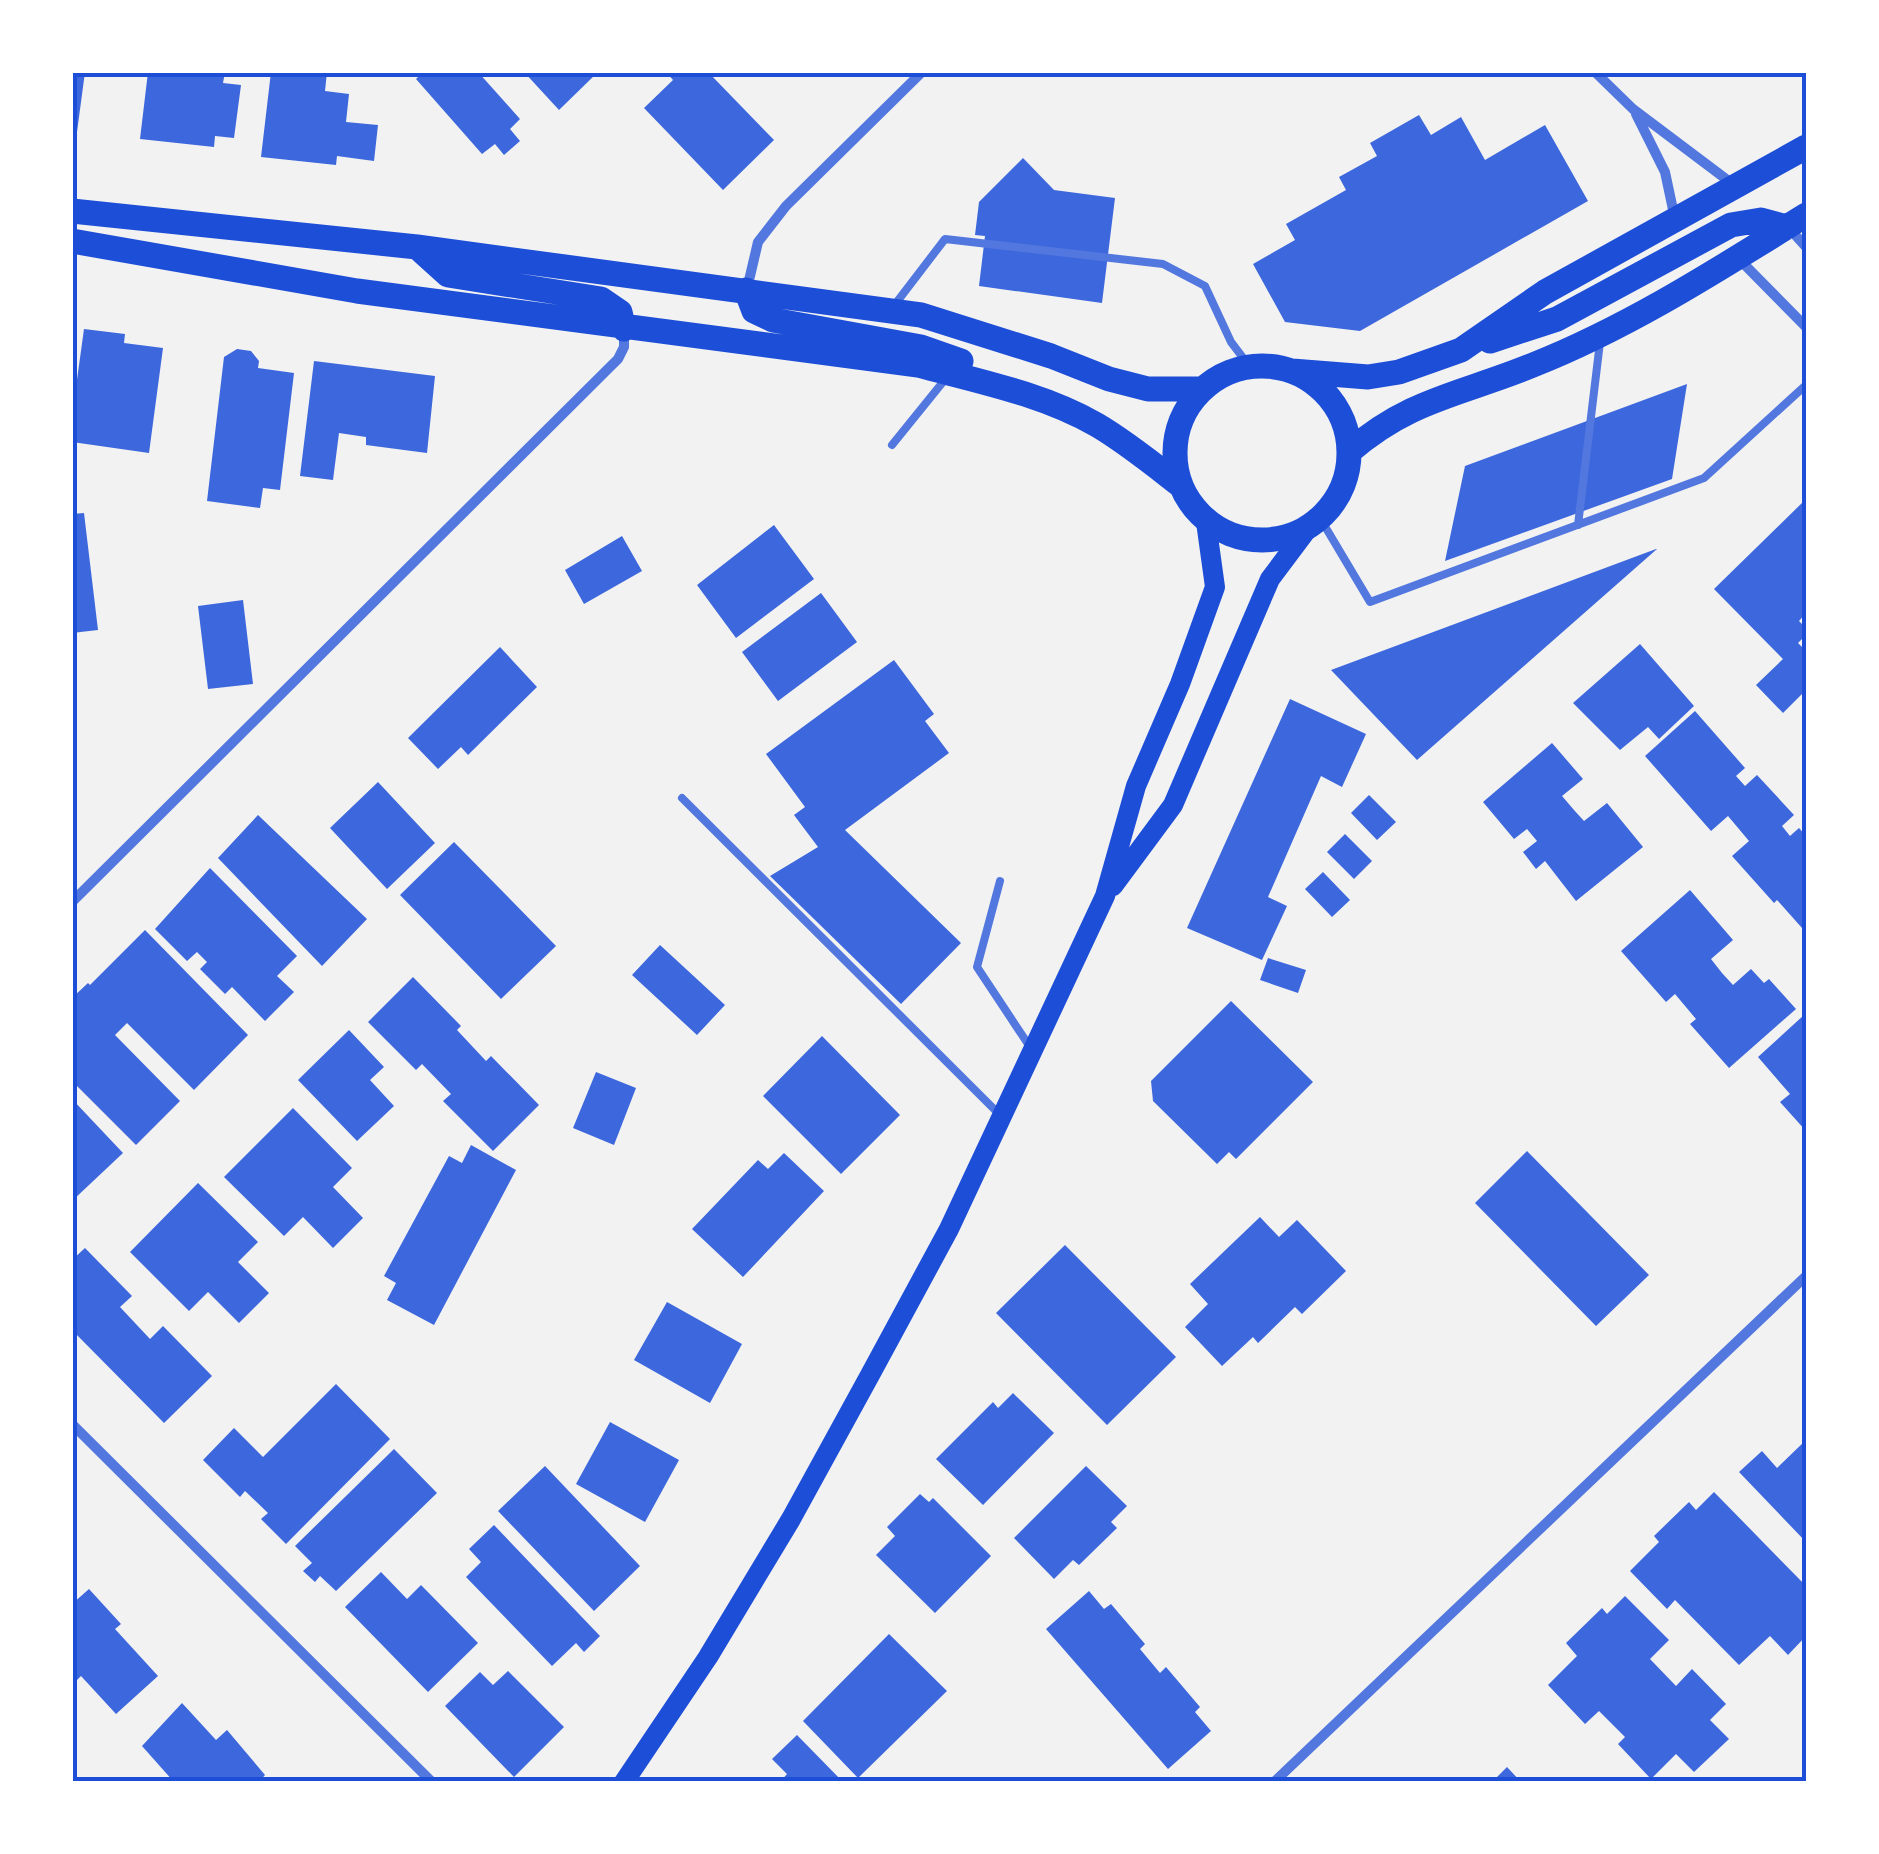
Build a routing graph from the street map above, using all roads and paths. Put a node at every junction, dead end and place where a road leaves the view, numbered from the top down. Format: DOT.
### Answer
graph roads {
  1 [pos="922,72"];
  2 [pos="1595,72"];
  3 [pos="1633,109"];
  4 [pos="1806,147"];
  5 [pos="1737,188"];
  6 [pos="72,211"];
  7 [pos="1797,221"];
  8 [pos="1675,222"];
  9 [pos="72,241"];
  10 [pos="416,246"];
  11 [pos="1806,247"];
  12 [pos="1737,257"];
  13 [pos="746,290"];
  14 [pos="890,311"];
  15 [pos="1806,327"];
  16 [pos="624,329"];
  17 [pos="1601,332"];
  18 [pos="1461,350"];
  19 [pos="1250,366"];
  20 [pos="1292,371"];
  21 [pos="950,374"];
  22 [pos="993,385"];
  23 [pos="1806,385"];
  24 [pos="1202,389"];
  25 [pos="892,445"];
  26 [pos="1349,452"];
  27 [pos="1180,485"];
  28 [pos="1206,522"];
  29 [pos="1314,523"];
  30 [pos="1578,525"];
  31 [pos="682,798"];
  32 [pos="1000,882"];
  33 [pos="1106,896"];
  34 [pos="72,902"];
  35 [pos="1033,1050"];
  36 [pos="1001,1116"];
  37 [pos="1806,1276"];
  38 [pos="72,1424"];
  39 [pos="432,1782"];
  40 [pos="624,1782"];
  41 [pos="1274,1782"];
  1 -- 13 [label="street"];
  2 -- 3 [label="street"];
  3 -- 5 [label="street"];
  3 -- 8 [label="street"];
  4 -- 5 [label="main road"];
  5 -- 8 [label="main road"];
  6 -- 10 [label="main road"];
  7 -- 11 [label="street"];
  7 -- 12 [label="main road"];
  7 -- 18 [label="main road"];
  8 -- 18 [label="main road"];
  9 -- 16 [label="main road"];
  10 -- 13 [label="main road"];
  10 -- 16 [label="main road"];
  12 -- 15 [label="street"];
  12 -- 17 [label="main road"];
  13 -- 14 [label="main road"];
  13 -- 22 [label="main road"];
  14 -- 19 [label="lane"];
  14 -- 24 [label="main road"];
  16 -- 21 [label="main road"];
  16 -- 34 [label="street"];
  17 -- 26 [label="main road"];
  17 -- 30 [label="lane"];
  18 -- 20 [label="main road"];
  19 -- 20 [label="main road"];
  19 -- 24 [label="main road"];
  20 -- 26 [label="main road"];
  21 -- 22 [label="main road"];
  21 -- 25 [label="lane"];
  22 -- 27 [label="main road"];
  23 -- 30 [label="lane"];
  24 -- 27 [label="main road"];
  26 -- 29 [label="main road"];
  27 -- 28 [label="main road"];
  28 -- 29 [label="main road"];
  28 -- 33 [label="main road"];
  29 -- 30 [label="lane"];
  29 -- 33 [label="main road"];
  31 -- 36 [label="lane"];
  32 -- 35 [label="lane"];
  33 -- 35 [label="main road"];
  35 -- 36 [label="main road"];
  36 -- 40 [label="main road"];
  37 -- 41 [label="street"];
  38 -- 39 [label="street"];
}
